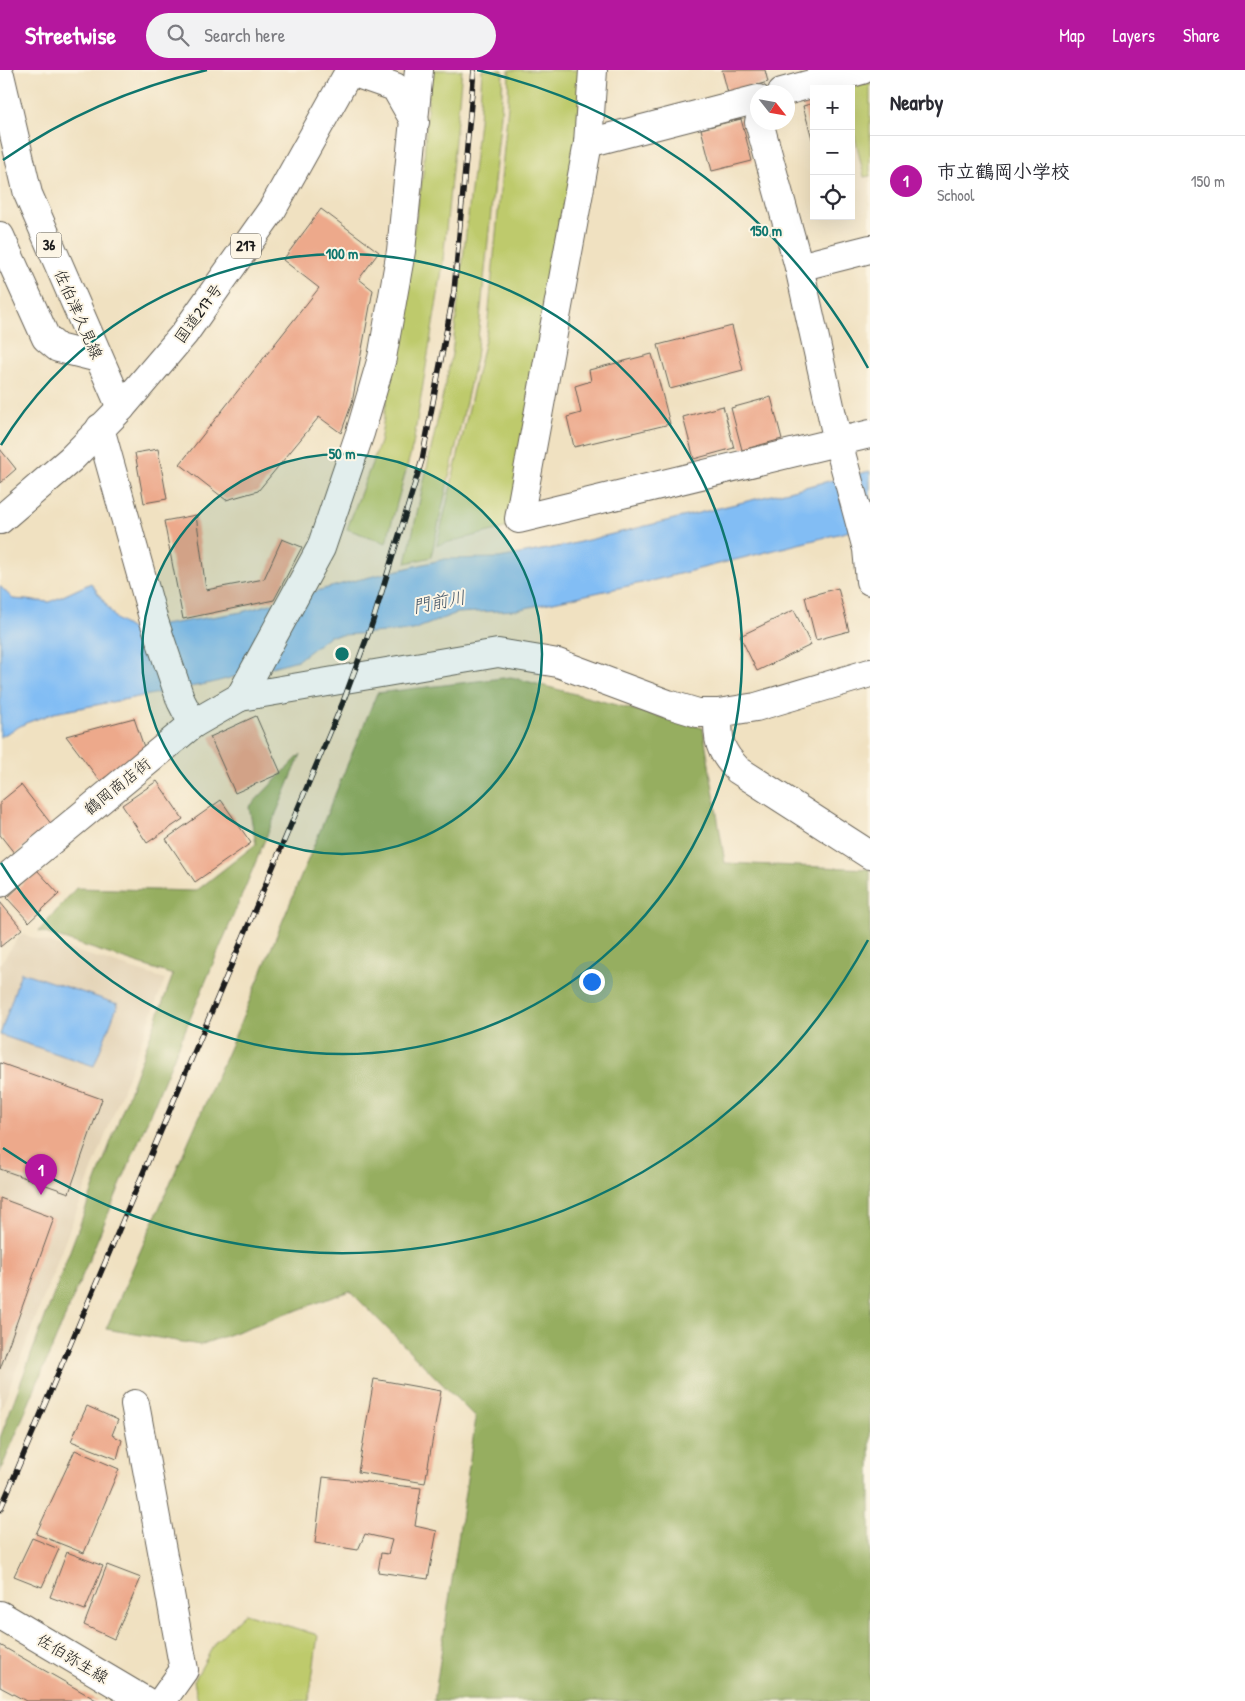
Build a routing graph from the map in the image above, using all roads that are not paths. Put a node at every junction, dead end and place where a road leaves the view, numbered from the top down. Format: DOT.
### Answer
graph roads {
  1 [pos="419,70"];
  2 [pos="593,70"];
  3 [pos="862,70"];
  4 [pos="350,71"];
  5 [pos="0,75"];
  6 [pos="795,88"];
  7 [pos="750,111"];
  8 [pos="415,122"];
  9 [pos="762,130"];
  10 [pos="588,143"];
  11 [pos="0,236"];
  12 [pos="870,249"];
  13 [pos="799,267"];
  14 [pos="98,358"];
  15 [pos="121,408"];
  16 [pos="100,428"];
  17 [pos="870,434"];
  18 [pos="838,442"];
  19 [pos="0,520"];
  20 [pos="870,580"];
  21 [pos="870,672"];
  22 [pos="246,686"];
  23 [pos="187,713"];
  24 [pos="718,713"];
  25 [pos="870,855"];
  26 [pos="0,883"];
  27 [pos="135,1404"];
  28 [pos="0,1615"];
  29 [pos="145,1701"];
  30 [pos="162,1701"];
  1 -- 8 [label="main road"];
  2 -- 10 [label="main road"];
  3 -- 6 [label="main road"];
  4 -- 8 [label="main road"];
  4 -- 15 [label="main road, 国道217号 / 217"];
  5 -- 14 [label="main road, 佐伯津久見線 / 36"];
  7 -- 10 [label="main road"];
  8 -- 22 [label="main road"];
  9 -- 13 [label="main road"];
  10 -- 18 [label="main road"];
  11 -- 14 [label="main road"];
  12 -- 13 [label="main road"];
  13 -- 18 [label="main road"];
  14 -- 15 [label="main road, 佐伯津久見線 / 36"];
  15 -- 16 [label="main road, 国道217号 / 217"];
  16 -- 19 [label="main road, 国道217号 / 217"];
  16 -- 23 [label="main road"];
  17 -- 18 [label="main road"];
  18 -- 20 [label="main road"];
  21 -- 24 [label="main road"];
  22 -- 23 [label="main road, 鶴岡商店街"];
  22 -- 24 [label="main road"];
  23 -- 26 [label="main road, 鶴岡商店街"];
  24 -- 25 [label="main road"];
  27 -- 30 [label="main road"];
  28 -- 29 [label="main road, 佐伯弥生線"];
}
